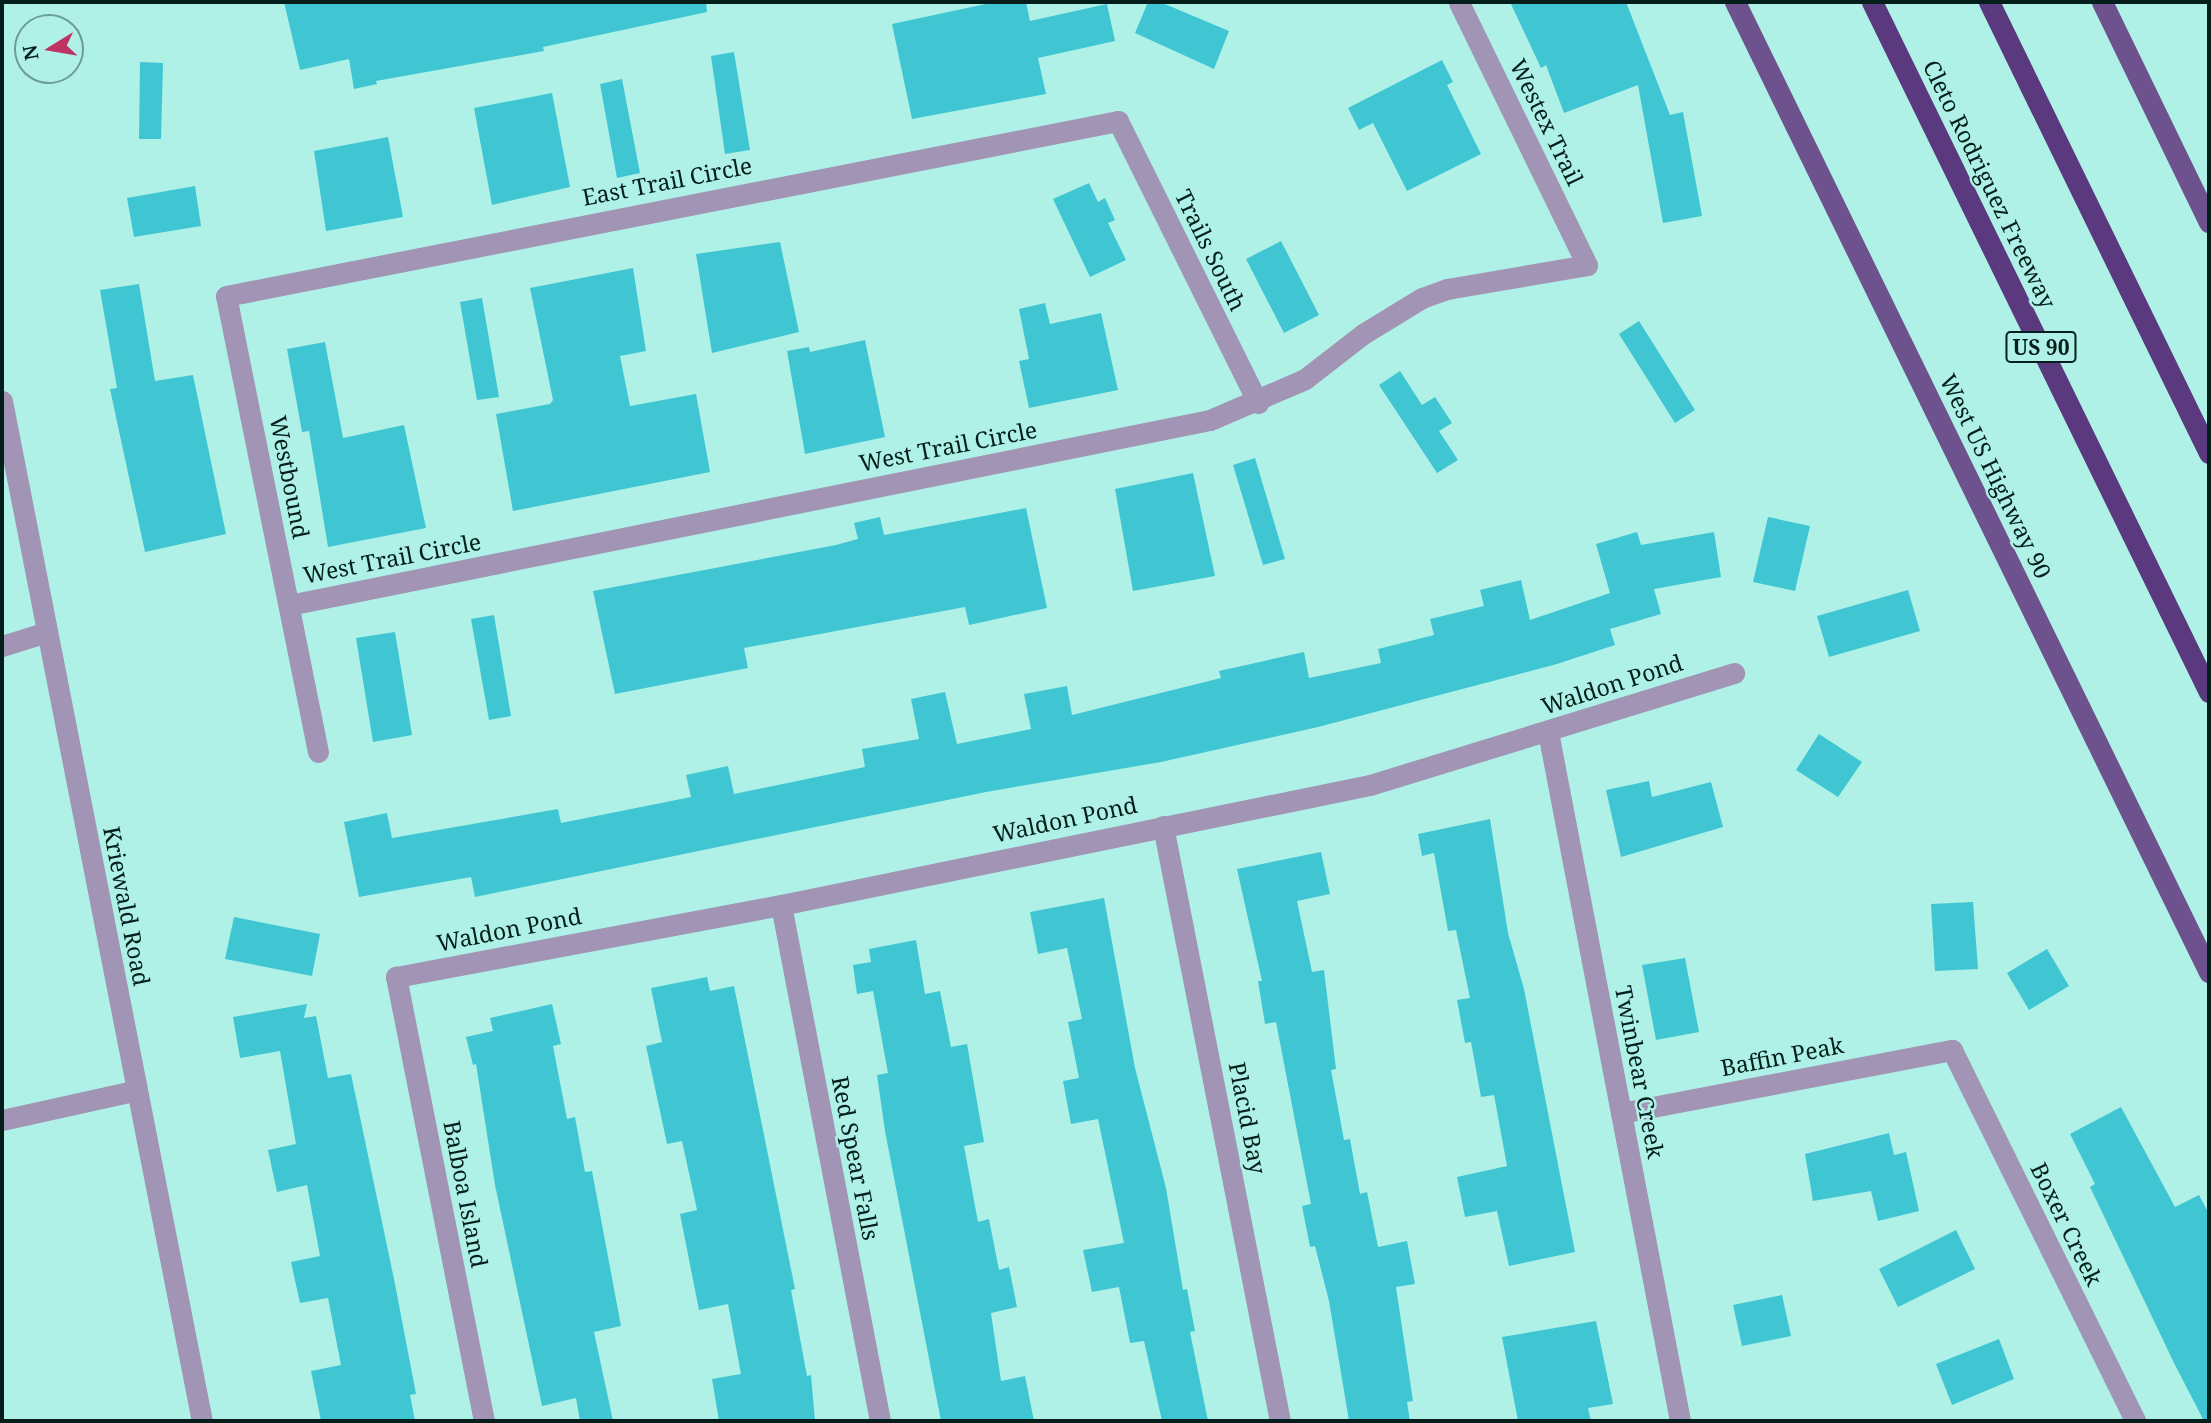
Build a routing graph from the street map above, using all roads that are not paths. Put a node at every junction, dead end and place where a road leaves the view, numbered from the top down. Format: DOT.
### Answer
graph roads {
  1 [pos="1459,2"];
  2 [pos="1735,2"];
  3 [pos="1872,2"];
  4 [pos="1989,2"];
  5 [pos="2102,2"];
  6 [pos="1118,121"];
  7 [pos="2209,222"];
  8 [pos="1587,265"];
  9 [pos="226,296"];
  10 [pos="2,401"];
  11 [pos="1258,403"];
  12 [pos="2209,453"];
  13 [pos="10,484"];
  14 [pos="289,605"];
  15 [pos="47,632"];
  16 [pos="2,646"];
  17 [pos="1734,673"];
  18 [pos="2209,692"];
  19 [pos="1548,732"];
  20 [pos="318,751"];
  21 [pos="1163,826"];
  22 [pos="781,905"];
  23 [pos="2209,972"];
  24 [pos="396,977"];
  25 [pos="1952,1050"];
  26 [pos="137,1090"];
  27 [pos="1621,1113"];
  28 [pos="2,1120"];
  29 [pos="202,1421"];
  30 [pos="484,1421"];
  31 [pos="880,1421"];
  32 [pos="1280,1421"];
  33 [pos="1680,1421"];
  34 [pos="2135,1421"];
  1 -- 8 [label="street, Westex Trail"];
  2 -- 23 [label="main road, West US Highway 90"];
  3 -- 18 [label="highway, Cleto Rodriguez Freeway / US 90"];
  4 -- 12 [label="highway"];
  5 -- 7 [label="main road"];
  6 -- 9 [label="street, East Trail Circle"];
  6 -- 11 [label="street, Trails South"];
  8 -- 11 [label="street, West Trail Circle"];
  9 -- 14 [label="street, Westbound"];
  10 -- 13 [label="street, Kriewald Road"];
  11 -- 14 [label="street, West Trail Circle"];
  13 -- 15 [label="street, Kriewald Road"];
  14 -- 20 [label="street, Westbound"];
  15 -- 16 [label="street"];
  15 -- 26 [label="street, Kriewald Road"];
  17 -- 19 [label="street, Waldon Pond"];
  19 -- 21 [label="street, Waldon Pond"];
  19 -- 27 [label="street, Twinbear Creek"];
  21 -- 22 [label="street, Waldon Pond"];
  21 -- 32 [label="street, Placid Bay"];
  22 -- 24 [label="street, Waldon Pond"];
  22 -- 31 [label="street, Red Spear Falls"];
  24 -- 30 [label="street, Balboa Island"];
  25 -- 27 [label="street, Baffin Peak"];
  25 -- 34 [label="street, Boxer Creek"];
  26 -- 28 [label="street"];
  26 -- 29 [label="street, Kriewald Road"];
  27 -- 33 [label="street, Twinbear Creek"];
}
